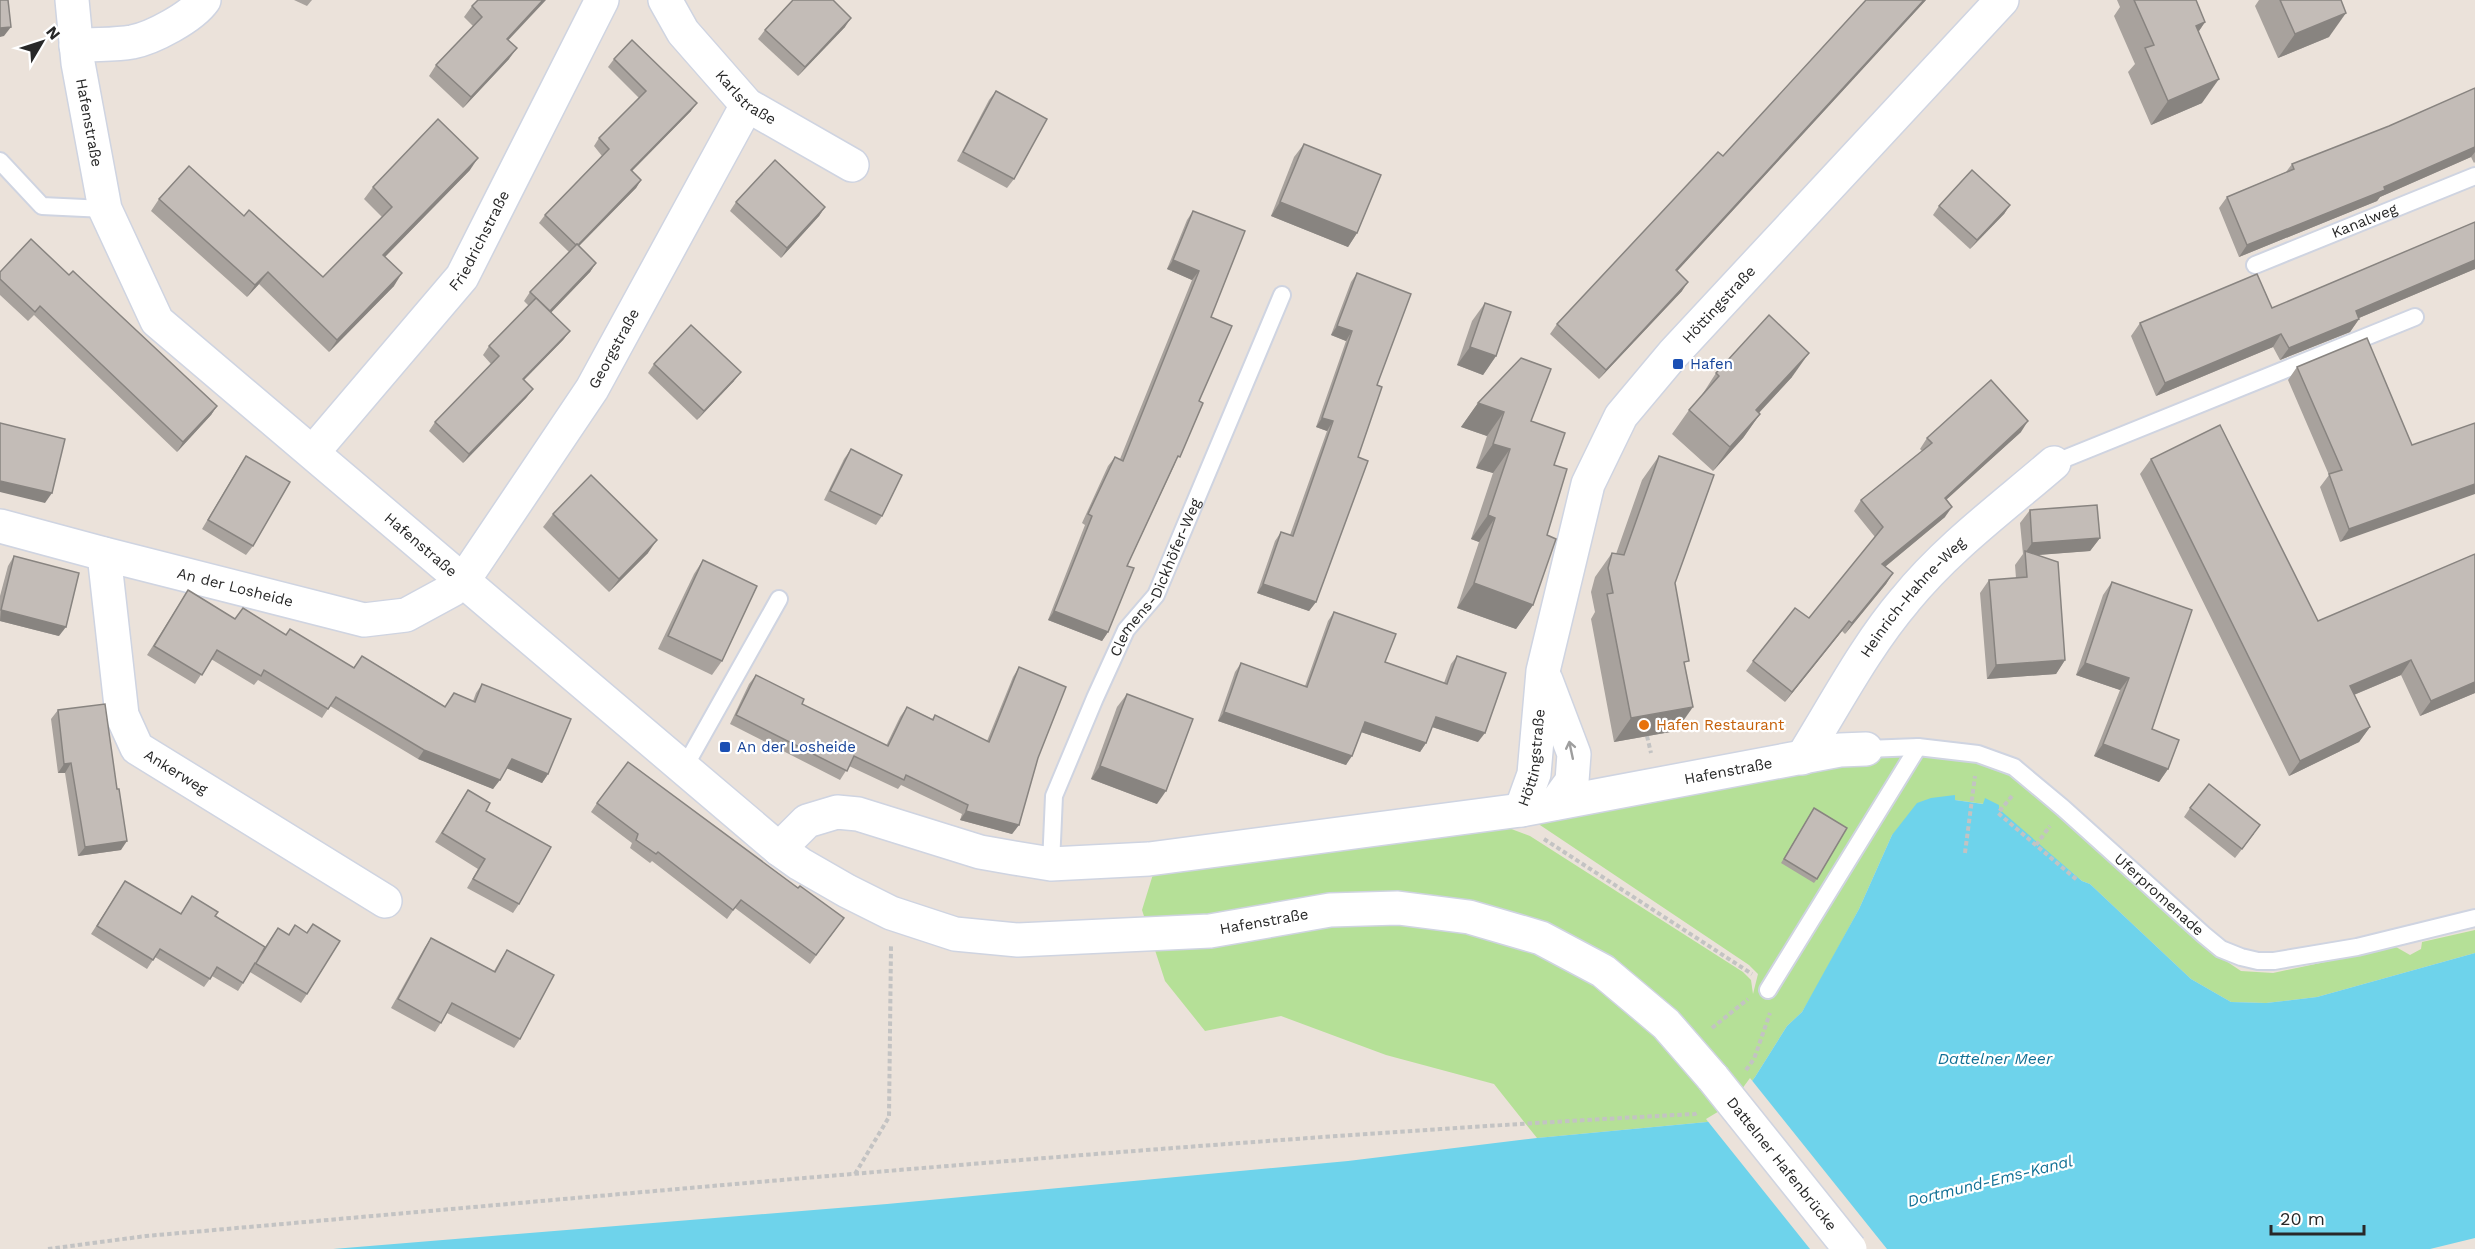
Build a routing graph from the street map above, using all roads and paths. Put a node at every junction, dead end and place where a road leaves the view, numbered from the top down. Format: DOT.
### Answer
graph roads {
  1 [pos="72,0"];
  2 [pos="204,0"];
  3 [pos="602,0"];
  4 [pos="665,0"];
  5 [pos="2002,0"];
  6 [pos="76,46"];
  7 [pos="747,105"];
  8 [pos="0,161"];
  9 [pos="852,165"];
  10 [pos="2475,176"];
  11 [pos="105,209"];
  12 [pos="2255,265"];
  13 [pos="1282,295"];
  14 [pos="2415,317"];
  15 [pos="313,452"];
  16 [pos="2054,463"];
  17 [pos="0,526"];
  18 [pos="104,554"];
  19 [pos="463,580"];
  20 [pos="779,599"];
  21 [pos="1543,671"];
  22 [pos="1918,747"];
  23 [pos="1866,749"];
  24 [pos="1802,758"];
  25 [pos="684,768"];
  26 [pos="1971,796"];
  27 [pos="2008,800"];
  28 [pos="1556,803"];
  29 [pos="1521,810"];
  30 [pos="2045,834"];
  31 [pos="2036,845"];
  32 [pos="780,849"];
  33 [pos="1965,853"];
  34 [pos="1052,864"];
  35 [pos="2077,880"];
  36 [pos="385,902"];
  37 [pos="891,912"];
  38 [pos="2475,918"];
  39 [pos="1760,992"];
  40 [pos="1715,1025"];
  41 [pos="1727,1077"];
  42 [pos="1704,1110"];
  43 [pos="855,1174"];
  44 [pos="48,1249"];
  45 [pos="1850,1249"];
  1 -- 6 [label="street, Hafenstraße"];
  2 -- 6 [label="street"];
  3 -- 15 [label="street, Friedrichstraße"];
  4 -- 7 [label="street, Karlstraße"];
  5 -- 21 [label="street, Höttingstraße"];
  6 -- 11 [label="street, Hafenstraße"];
  7 -- 9 [label="street, Karlstraße"];
  7 -- 19 [label="street, Georgstraße"];
  8 -- 11 [label="lane"];
  10 -- 12 [label="lane, Kanalweg"];
  11 -- 15 [label="street, Hafenstraße"];
  13 -- 34 [label="lane, Clemens-Dickhöfer-Weg"];
  14 -- 16 [label="lane"];
  15 -- 19 [label="street, Hafenstraße"];
  16 -- 24 [label="street, Heinrich-Hahne-Weg"];
  17 -- 18 [label="street, An der Losheide"];
  18 -- 19 [label="street, An der Losheide"];
  18 -- 36 [label="street, Ankerweg"];
  19 -- 25 [label="street, Hafenstraße"];
  20 -- 25 [label="lane"];
  28 -- 21 [label="street, Höttingstraße, one-way"];
  21 -- 29 [label="street, Höttingstraße"];
  22 -- 23 [label="lane, Uferpromenade"];
  22 -- 38 [label="lane, Uferpromenade"];
  22 -- 39 [label="lane"];
  23 -- 24 [label="street, Hafenstraße"];
  24 -- 28 [label="street, Hafenstraße"];
  25 -- 32 [label="street, Hafenstraße"];
  26 -- 33 [label="path"];
  27 -- 31 [label="path"];
  28 -- 29 [label="street, Höttingstraße"];
  29 -- 34 [label="street"];
  29 -- 39 [label="path"];
  30 -- 31 [label="path"];
  31 -- 35 [label="path"];
  32 -- 34 [label="street"];
  32 -- 37 [label="street, Hafenstraße"];
  37 -- 41 [label="street, Hafenstraße"];
  37 -- 43 [label="path"];
  39 -- 40 [label="path"];
  39 -- 41 [label="path"];
  41 -- 45 [label="street, Dattelner Hafenbrücke, bridge"];
  42 -- 43 [label="path"];
  43 -- 44 [label="path"];
}
